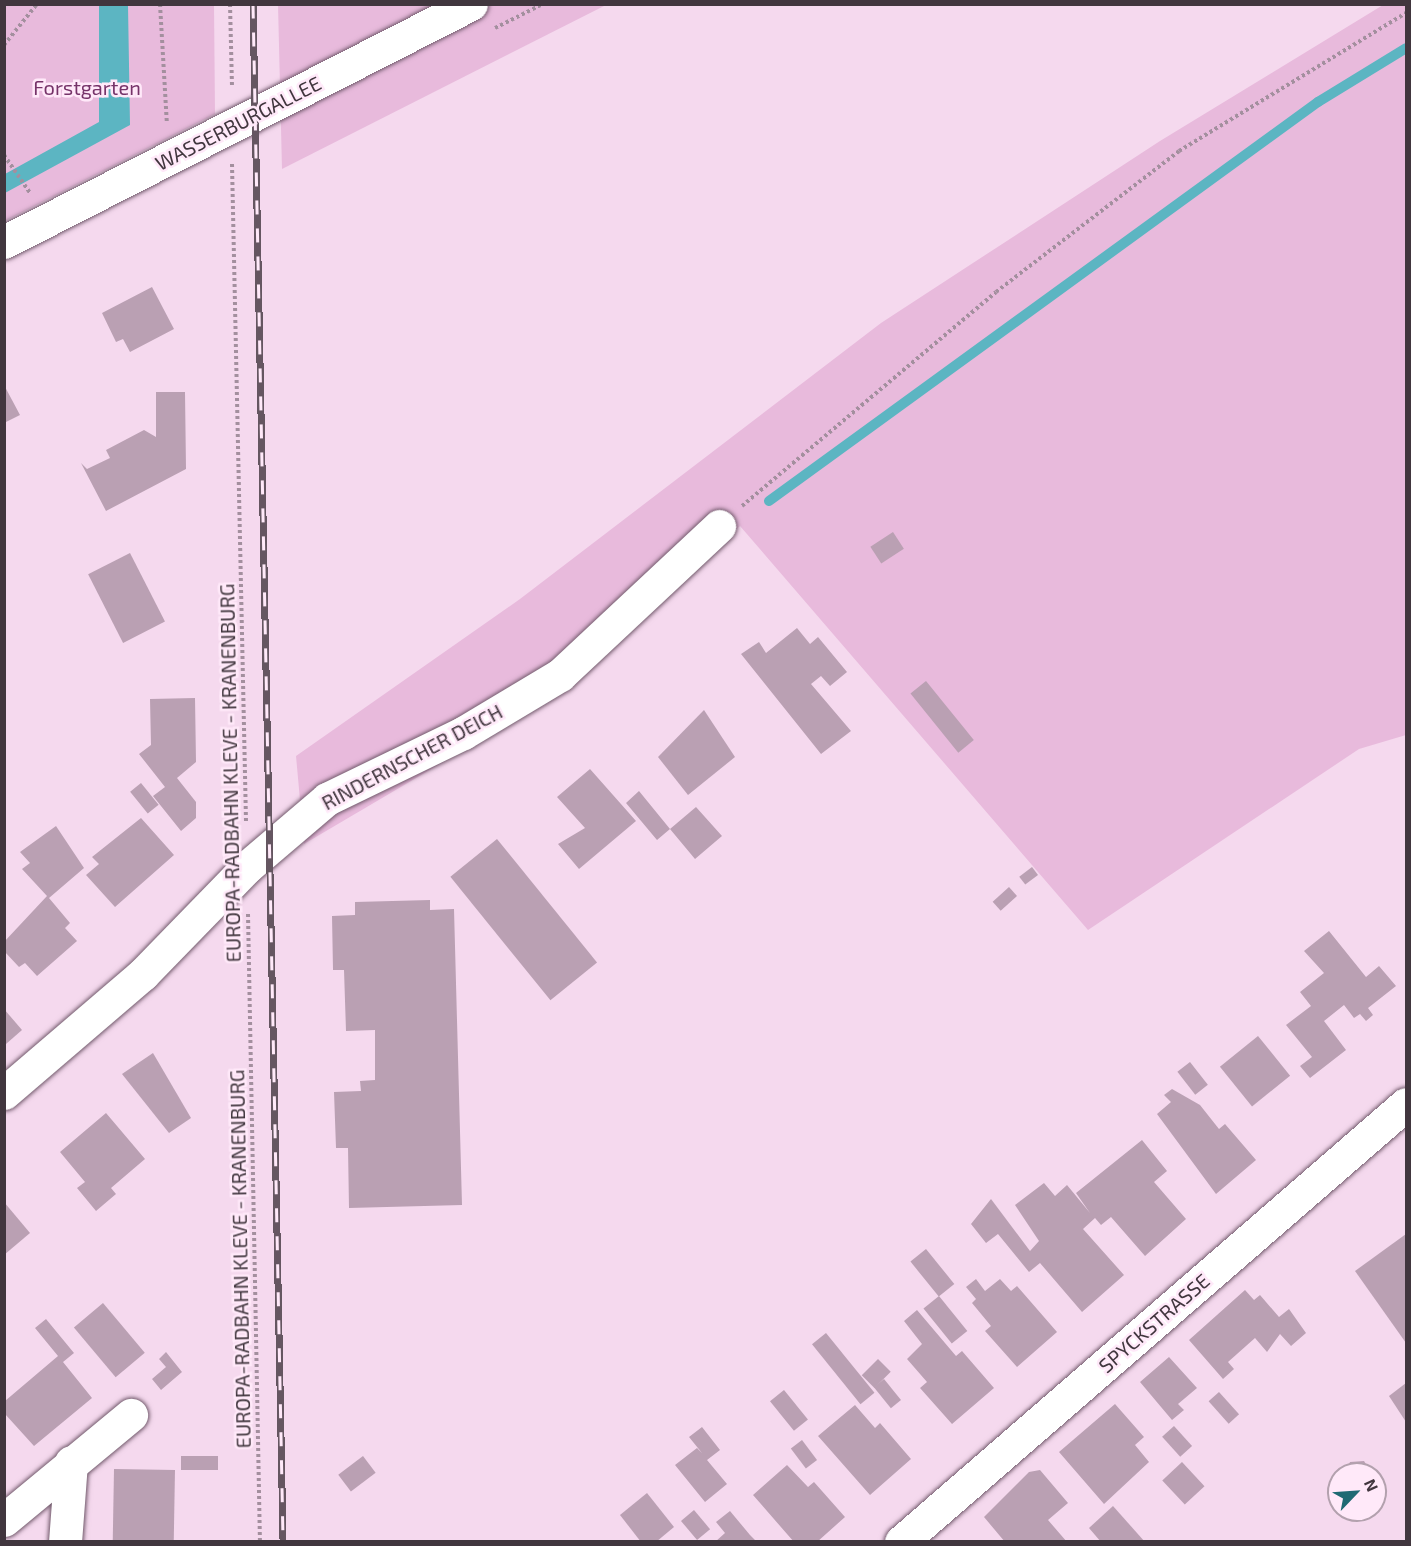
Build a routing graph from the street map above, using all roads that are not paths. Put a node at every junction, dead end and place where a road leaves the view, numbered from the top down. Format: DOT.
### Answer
graph roads {
  1 [pos="471,4"];
  2 [pos="4,242"];
  3 [pos="719,526"];
  4 [pos="4,1093"];
  5 [pos="1407,1104"];
  6 [pos="131,1415"];
  7 [pos="71,1462"];
  8 [pos="4,1521"];
  9 [pos="65,1542"];
  10 [pos="901,1542"];
  1 -- 2 [label="street, WASSERBURGALLEE"];
  3 -- 4 [label="street, RINDERNSCHER DEICH"];
  5 -- 10 [label="street, SPYCKSTRASSE"];
  6 -- 7 [label="street"];
  7 -- 8 [label="street"];
  7 -- 9 [label="street"];
}
